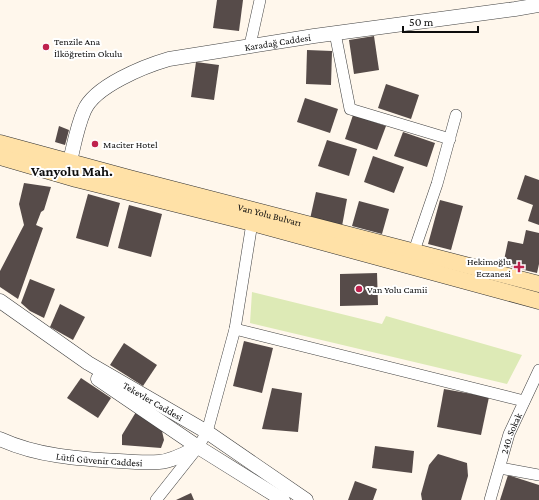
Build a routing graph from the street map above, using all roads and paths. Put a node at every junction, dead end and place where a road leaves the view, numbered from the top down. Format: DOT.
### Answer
graph roads {
  1 [pos="260,0"];
  2 [pos="538,7"];
  3 [pos="335,33"];
  4 [pos="250,45"];
  5 [pos="456,116"];
  6 [pos="450,139"];
  7 [pos="0,143"];
  8 [pos="0,157"];
  9 [pos="70,161"];
  10 [pos="252,224"];
  11 [pos="414,251"];
  12 [pos="539,284"];
  13 [pos="0,301"];
  14 [pos="539,301"];
  15 [pos="0,312"];
  16 [pos="235,329"];
  17 [pos="539,370"];
  18 [pos="524,401"];
  19 [pos="207,432"];
  20 [pos="0,439"];
  21 [pos="198,447"];
  22 [pos="500,468"];
  23 [pos="539,475"];
  24 [pos="156,500"];
  25 [pos="282,500"];
  26 [pos="306,500"];
  27 [pos="490,500"];
  1 -- 4 [label="street"];
  2 -- 3 [label="street, Karadağ Caddesi"];
  3 -- 4 [label="street, Karadağ Caddesi"];
  3 -- 6 [label="street"];
  4 -- 9 [label="street, Karadağ Caddesi"];
  5 -- 6 [label="street"];
  6 -- 11 [label="street"];
  7 -- 9 [label="main road, Van Yolu Bulvarı"];
  8 -- 10 [label="main road"];
  9 -- 11 [label="main road, Van Yolu Bulvarı"];
  10 -- 14 [label="main road"];
  10 -- 16 [label="street"];
  11 -- 12 [label="main road, Van Yolu Bulvarı"];
  13 -- 19 [label="street, Tekevler Caddesi"];
  15 -- 21 [label="street"];
  16 -- 18 [label="street"];
  16 -- 19 [label="street"];
  17 -- 18 [label="street, 240. Sokak"];
  18 -- 22 [label="street, 240. Sokak"];
  19 -- 21 [label="street"];
  19 -- 26 [label="street, Tekevler Caddesi"];
  20 -- 21 [label="street, Lütfi Güvenir Caddesi"];
  21 -- 24 [label="street"];
  21 -- 25 [label="street"];
  22 -- 23 [label="street"];
  22 -- 27 [label="street, 240. Sokak"];
}
